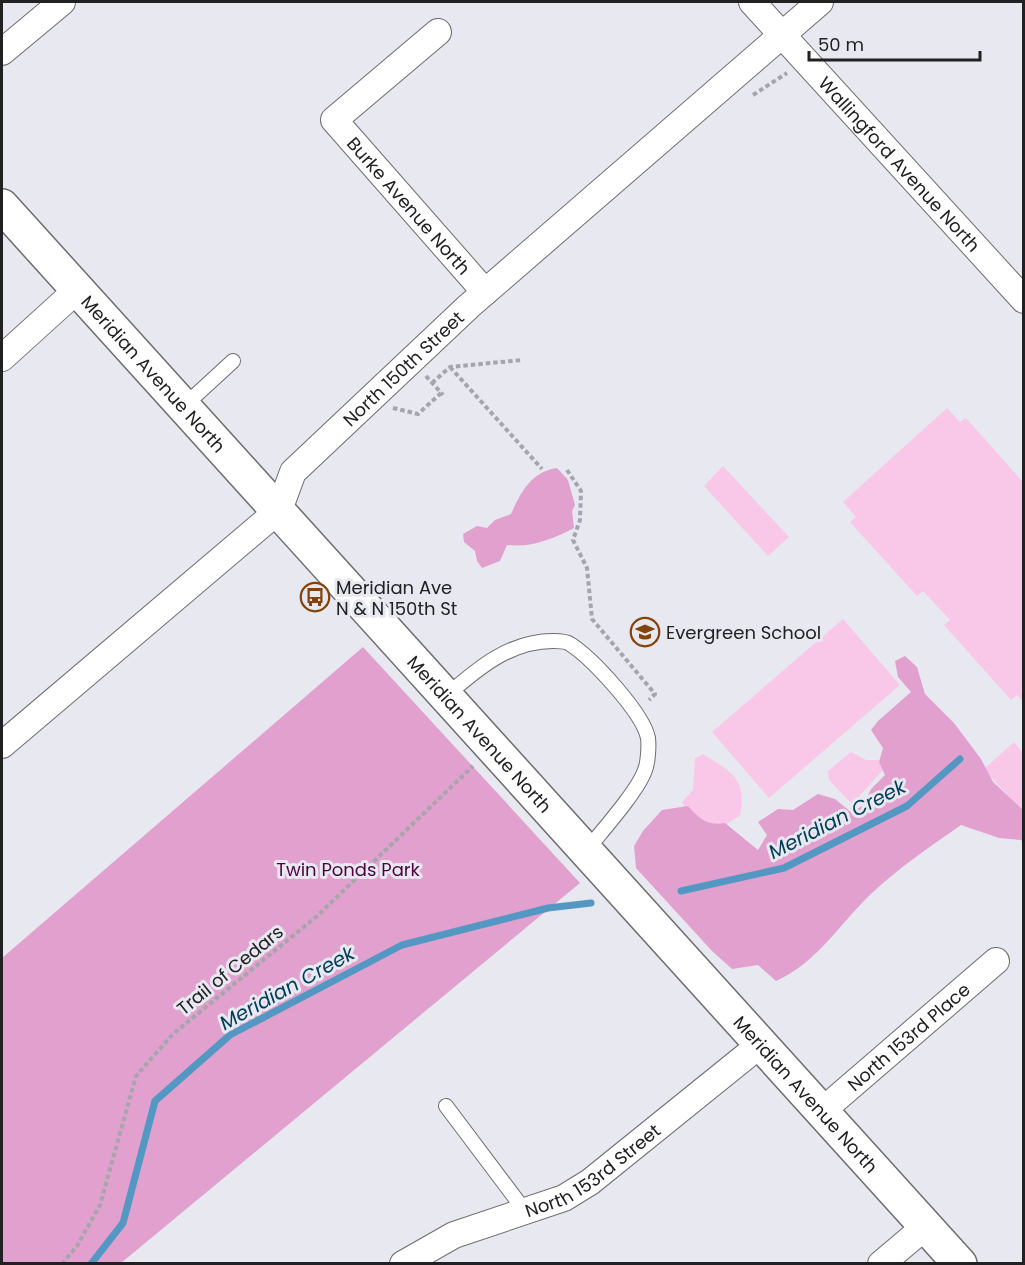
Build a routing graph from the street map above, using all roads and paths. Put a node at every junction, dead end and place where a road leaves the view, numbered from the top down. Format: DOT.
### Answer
graph roads {
  1 [pos="62,2"];
  2 [pos="752,2"];
  3 [pos="820,2"];
  4 [pos="438,32"];
  5 [pos="782,35"];
  6 [pos="2,52"];
  7 [pos="2,206"];
  8 [pos="77,290"];
  9 [pos="485,292"];
  10 [pos="1023,300"];
  11 [pos="2,358"];
  12 [pos="522,360"];
  13 [pos="233,361"];
  14 [pos="450,367"];
  15 [pos="426,376"];
  16 [pos="432,383"];
  17 [pos="184,406"];
  18 [pos="389,408"];
  19 [pos="542,469"];
  20 [pos="567,470"];
  21 [pos="279,510"];
  22 [pos="446,696"];
  23 [pos="649,700"];
  24 [pos="2,746"];
  25 [pos="493,748"];
  26 [pos="586,851"];
  27 [pos="996,961"];
  28 [pos="761,1044"];
  29 [pos="446,1106"];
  30 [pos="822,1111"];
  31 [pos="525,1211"];
  32 [pos="926,1226"];
  33 [pos="62,1263"];
  34 [pos="403,1263"];
  35 [pos="881,1263"];
  36 [pos="960,1263"];
  1 -- 6 [label="street"];
  2 -- 5 [label="street, Wallingford Avenue North"];
  3 -- 5 [label="street, North 150th Street"];
  4 -- 9 [label="street, Burke Avenue North"];
  5 -- 9 [label="street, North 150th Street"];
  5 -- 10 [label="street, Wallingford Avenue North"];
  7 -- 8 [label="street, Meridian Avenue North"];
  8 -- 11 [label="street"];
  8 -- 17 [label="street, Meridian Avenue North"];
  9 -- 21 [label="street, North 150th Street"];
  12 -- 14 [label="path"];
  13 -- 17 [label="lane"];
  14 -- 16 [label="path"];
  14 -- 19 [label="path"];
  15 -- 16 [label="path"];
  16 -- 18 [label="path"];
  17 -- 21 [label="street, Meridian Avenue North"];
  20 -- 23 [label="path"];
  21 -- 22 [label="street, Meridian Avenue North"];
  21 -- 24 [label="street, North 150th Street"];
  22 -- 25 [label="street, Meridian Avenue North"];
  22 -- 26 [label="lane"];
  25 -- 26 [label="street, Meridian Avenue North"];
  25 -- 33 [label="path, Trail of Cedars"];
  26 -- 28 [label="street, Meridian Avenue North"];
  27 -- 30 [label="street, North 153rd Place"];
  28 -- 30 [label="street, Meridian Avenue North"];
  28 -- 31 [label="street, North 153rd Street"];
  29 -- 31 [label="lane"];
  30 -- 32 [label="street, Meridian Avenue North"];
  31 -- 34 [label="street, North 153rd Street"];
  32 -- 35 [label="street"];
  32 -- 36 [label="street, Meridian Avenue North"];
}
